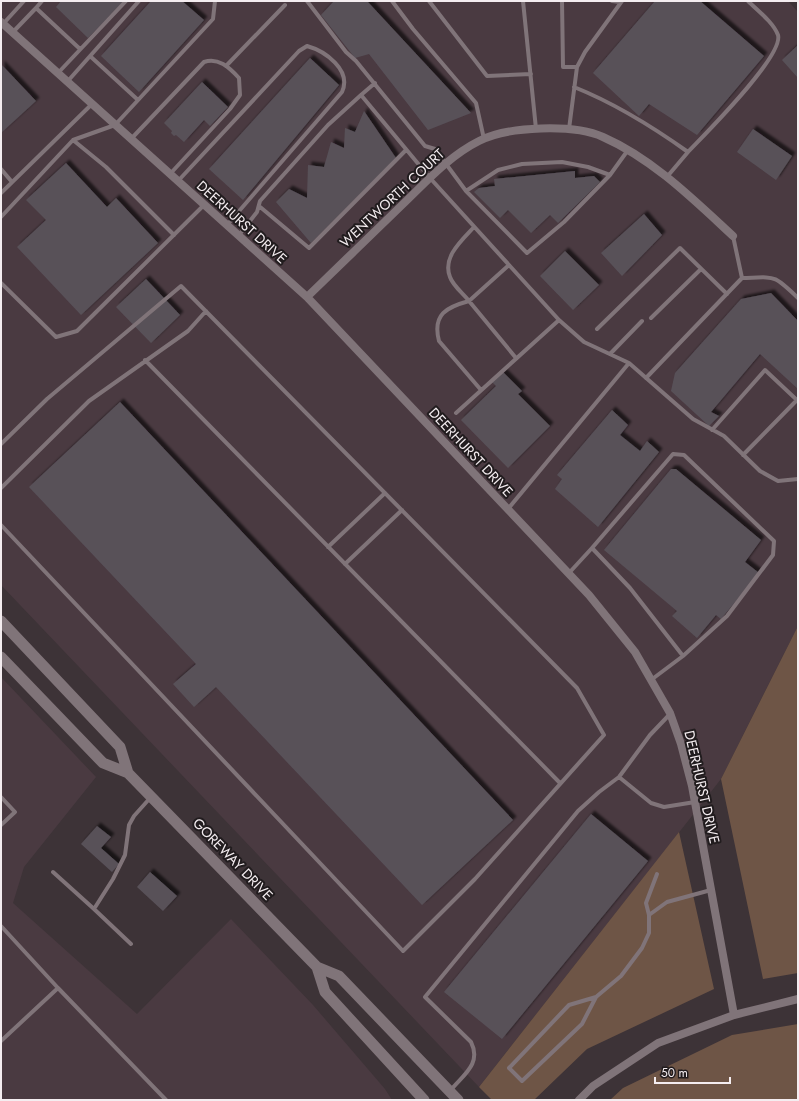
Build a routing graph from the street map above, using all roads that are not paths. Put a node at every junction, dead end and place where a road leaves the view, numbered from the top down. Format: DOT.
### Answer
graph roads {
  1 [pos="24,1"];
  2 [pos="42,1"];
  3 [pos="126,1"];
  4 [pos="139,1"];
  5 [pos="215,1"];
  6 [pos="307,1"];
  7 [pos="392,1"];
  8 [pos="429,1"];
  9 [pos="523,1"];
  10 [pos="562,1"];
  11 [pos="612,1"];
  12 [pos="748,1"];
  13 [pos="621,2"];
  14 [pos="285,4"];
  15 [pos="36,8"];
  16 [pos="2,23"];
  17 [pos="13,32"];
  18 [pos="80,49"];
  19 [pos="90,56"];
  20 [pos="226,66"];
  21 [pos="577,67"];
  22 [pos="58,73"];
  23 [pos="531,74"];
  24 [pos="67,82"];
  25 [pos="375,83"];
  26 [pos="574,88"];
  27 [pos="361,95"];
  28 [pos="138,100"];
  29 [pos="92,104"];
  30 [pos="115,125"];
  31 [pos="536,129"];
  32 [pos="569,130"];
  33 [pos="131,139"];
  34 [pos="484,139"];
  35 [pos="73,140"];
  36 [pos="406,150"];
  37 [pos="628,150"];
  38 [pos="688,152"];
  39 [pos="446,163"];
  40 [pos="1,169"];
  41 [pos="170,174"];
  42 [pos="610,175"];
  43 [pos="430,178"];
  44 [pos="666,178"];
  45 [pos="178,181"];
  46 [pos="12,182"];
  47 [pos="466,191"];
  48 [pos="1,192"];
  49 [pos="204,205"];
  50 [pos="259,206"];
  51 [pos="1,217"];
  52 [pos="226,225"];
  53 [pos="474,226"];
  54 [pos="174,235"];
  55 [pos="239,236"];
  56 [pos="733,236"];
  57 [pos="509,265"];
  58 [pos="701,268"];
  59 [pos="742,278"];
  60 [pos="1,283"];
  61 [pos="727,294"];
  62 [pos="307,297"];
  63 [pos="798,298"];
  64 [pos="470,301"];
  65 [pos="206,311"];
  66 [pos="651,318"];
  67 [pos="559,320"];
  68 [pos="642,321"];
  69 [pos="597,329"];
  70 [pos="610,354"];
  71 [pos="516,358"];
  72 [pos="145,360"];
  73 [pos="629,363"];
  74 [pos="646,378"];
  75 [pos="481,390"];
  76 [pos="797,401"];
  77 [pos="456,412"];
  78 [pos="712,430"];
  79 [pos="1,444"];
  80 [pos="743,455"];
  81 [pos="798,479"];
  82 [pos="1,488"];
  83 [pos="385,492"];
  84 [pos="508,509"];
  85 [pos="402,510"];
  86 [pos="1,525"];
  87 [pos="328,547"];
  88 [pos="592,548"];
  89 [pos="345,564"];
  90 [pos="569,574"];
  91 [pos="1,621"];
  92 [pos="683,656"];
  93 [pos="1,657"];
  94 [pos="652,680"];
  95 [pos="670,713"];
  96 [pos="128,773"];
  97 [pos="618,777"];
  98 [pos="560,783"];
  99 [pos="1,797"];
  100 [pos="151,797"];
  101 [pos="695,802"];
  102 [pos="1,825"];
  103 [pos="53,872"];
  104 [pos="657,874"];
  105 [pos="711,890"];
  106 [pos="94,909"];
  107 [pos="649,915"];
  108 [pos="1,926"];
  109 [pos="131,944"];
  110 [pos="317,967"];
  111 [pos="58,988"];
  112 [pos="596,997"];
  113 [pos="798,999"];
  114 [pos="734,1014"];
  115 [pos="1,1041"];
  116 [pos="450,1091"];
  117 [pos="166,1100"];
  118 [pos="424,1100"];
  119 [pos="458,1100"];
  120 [pos="579,1100"];
  1 -- 16 [label="lane"];
  2 -- 15 [label="lane"];
  3 -- 18 [label="lane"];
  4 -- 19 [label="lane"];
  5 -- 28 [label="lane"];
  6 -- 25 [label="lane"];
  7 -- 34 [label="lane"];
  8 -- 23 [label="lane"];
  9 -- 23 [label="lane"];
  10 -- 21 [label="lane"];
  11 -- 13 [label="lane"];
  12 -- 38 [label="lane"];
  13 -- 21 [label="lane"];
  14 -- 20 [label="lane"];
  15 -- 17 [label="lane"];
  15 -- 18 [label="lane"];
  16 -- 17 [label="street, DEERHURST DRIVE"];
  17 -- 22 [label="street, DEERHURST DRIVE"];
  18 -- 22 [label="lane"];
  19 -- 24 [label="lane"];
  19 -- 28 [label="lane"];
  20 -- 33 [label="lane"];
  20 -- 41 [label="lane"];
  21 -- 26 [label="lane"];
  22 -- 24 [label="street, DEERHURST DRIVE"];
  23 -- 31 [label="lane"];
  24 -- 29 [label="street, DEERHURST DRIVE"];
  25 -- 27 [label="lane"];
  25 -- 39 [label="lane"];
  26 -- 32 [label="lane"];
  26 -- 38 [label="lane"];
  27 -- 36 [label="lane"];
  27 -- 50 [label="lane"];
  28 -- 30 [label="lane"];
  29 -- 30 [label="street, DEERHURST DRIVE"];
  29 -- 46 [label="lane"];
  30 -- 33 [label="street, DEERHURST DRIVE"];
  30 -- 35 [label="lane"];
  31 -- 32 [label="street, WENTWORTH COURT"];
  31 -- 34 [label="street, WENTWORTH COURT"];
  32 -- 37 [label="street, WENTWORTH COURT"];
  33 -- 41 [label="street, DEERHURST DRIVE"];
  34 -- 39 [label="street, WENTWORTH COURT"];
  35 -- 51 [label="lane"];
  35 -- 54 [label="lane"];
  36 -- 43 [label="lane"];
  36 -- 50 [label="lane"];
  37 -- 42 [label="lane"];
  37 -- 44 [label="street, WENTWORTH COURT"];
  38 -- 44 [label="lane"];
  39 -- 43 [label="street, WENTWORTH COURT"];
  39 -- 47 [label="lane"];
  40 -- 46 [label="lane"];
  41 -- 45 [label="street, DEERHURST DRIVE"];
  42 -- 47 [label="lane"];
  42 -- 47 [label="lane"];
  43 -- 53 [label="lane"];
  43 -- 62 [label="street, WENTWORTH COURT"];
  44 -- 56 [label="street, WENTWORTH COURT"];
  45 -- 49 [label="street, DEERHURST DRIVE"];
  45 -- 52 [label="lane"];
  46 -- 48 [label="lane"];
  49 -- 52 [label="street, DEERHURST DRIVE"];
  49 -- 54 [label="lane"];
  50 -- 55 [label="lane"];
  52 -- 55 [label="street, DEERHURST DRIVE"];
  53 -- 57 [label="lane"];
  53 -- 64 [label="lane"];
  54 -- 60 [label="lane"];
  55 -- 62 [label="street, DEERHURST DRIVE"];
  56 -- 59 [label="lane"];
  57 -- 64 [label="lane"];
  57 -- 67 [label="lane"];
  58 -- 61 [label="lane"];
  58 -- 66 [label="lane"];
  58 -- 69 [label="lane"];
  59 -- 61 [label="lane"];
  59 -- 63 [label="lane"];
  61 -- 74 [label="lane"];
  62 -- 84 [label="street, DEERHURST DRIVE"];
  64 -- 71 [label="lane"];
  64 -- 75 [label="lane"];
  65 -- 72 [label="lane"];
  65 -- 79 [label="lane"];
  65 -- 83 [label="lane"];
  67 -- 70 [label="lane"];
  67 -- 71 [label="lane"];
  68 -- 70 [label="lane"];
  70 -- 73 [label="lane"];
  71 -- 75 [label="lane"];
  72 -- 82 [label="lane"];
  72 -- 87 [label="lane"];
  73 -- 74 [label="lane"];
  73 -- 84 [label="lane"];
  74 -- 78 [label="lane"];
  75 -- 77 [label="lane"];
  76 -- 78 [label="lane"];
  76 -- 80 [label="lane"];
  78 -- 80 [label="lane"];
  80 -- 81 [label="lane"];
  83 -- 85 [label="lane"];
  83 -- 87 [label="lane"];
  84 -- 90 [label="street, DEERHURST DRIVE"];
  85 -- 89 [label="lane"];
  85 -- 98 [label="lane"];
  86 -- 98 [label="lane"];
  87 -- 89 [label="lane"];
  88 -- 90 [label="lane"];
  88 -- 92 [label="lane"];
  88 -- 92 [label="lane"];
  89 -- 98 [label="lane"];
  90 -- 94 [label="street, DEERHURST DRIVE"];
  91 -- 96 [label="main road, GOREWAY DRIVE"];
  92 -- 94 [label="lane"];
  93 -- 96 [label="main road, GOREWAY DRIVE"];
  94 -- 95 [label="street, DEERHURST DRIVE"];
  95 -- 97 [label="lane"];
  95 -- 101 [label="street, DEERHURST DRIVE"];
  96 -- 100 [label="main road, GOREWAY DRIVE"];
  97 -- 101 [label="lane"];
  97 -- 116 [label="lane"];
  99 -- 102 [label="lane"];
  100 -- 106 [label="lane"];
  100 -- 110 [label="main road, GOREWAY DRIVE"];
  101 -- 105 [label="street, DEERHURST DRIVE"];
  103 -- 106 [label="lane"];
  104 -- 107 [label="lane"];
  105 -- 107 [label="lane"];
  105 -- 114 [label="street, DEERHURST DRIVE"];
  106 -- 109 [label="lane"];
  107 -- 112 [label="lane"];
  108 -- 111 [label="lane"];
  110 -- 116 [label="main road, GOREWAY DRIVE"];
  110 -- 118 [label="main road, GOREWAY DRIVE"];
  111 -- 115 [label="lane"];
  111 -- 117 [label="lane"];
  112 -- 112 [label="lane"];
  113 -- 114 [label="street"];
  114 -- 120 [label="street"];
  116 -- 119 [label="main road, GOREWAY DRIVE"];
}
